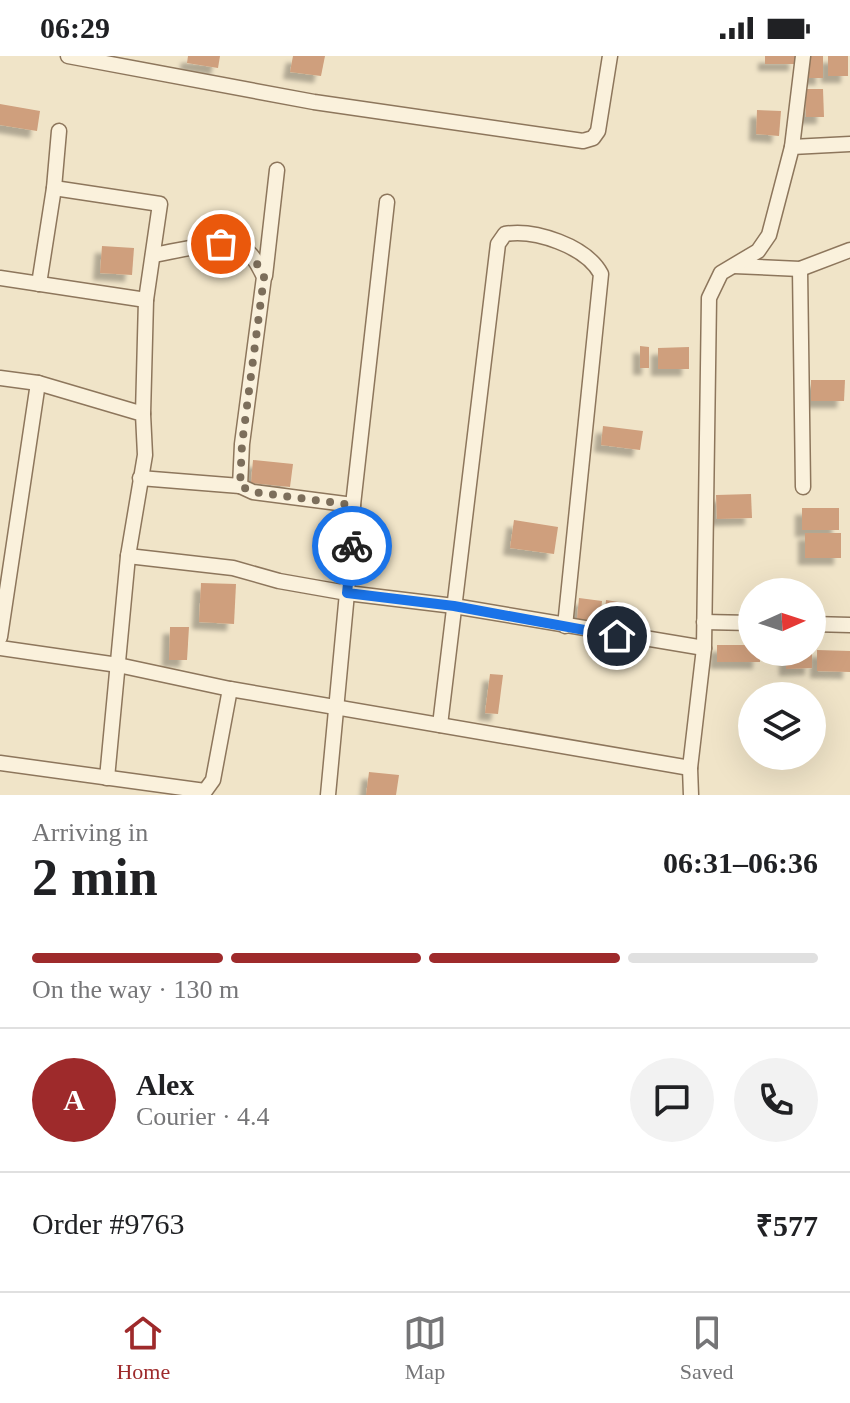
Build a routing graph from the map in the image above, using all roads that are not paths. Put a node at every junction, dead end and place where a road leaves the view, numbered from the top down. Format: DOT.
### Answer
graph roads {
  1 [pos="68,56"];
  2 [pos="610,56"];
  3 [pos="803,56"];
  4 [pos="59,131"];
  5 [pos="850,144"];
  6 [pos="792,147"];
  7 [pos="277,170"];
  8 [pos="54,188"];
  9 [pos="387,202"];
  10 [pos="850,250"];
  11 [pos="153,255"];
  12 [pos="734,266"];
  13 [pos="800,269"];
  14 [pos="264,277"];
  15 [pos="0,278"];
  16 [pos="39,284"];
  17 [pos="146,300"];
  18 [pos="0,378"];
  19 [pos="38,383"];
  20 [pos="143,414"];
  21 [pos="140,478"];
  22 [pos="240,486"];
  23 [pos="803,487"];
  24 [pos="353,505"];
  25 [pos="128,556"];
  26 [pos="347,593"];
  27 [pos="454,606"];
  28 [pos="704,622"];
  29 [pos="738,623"];
  30 [pos="826,624"];
  31 [pos="850,625"];
  32 [pos="565,626"];
  33 [pos="0,637"];
  34 [pos="0,648"];
  35 [pos="704,648"];
  36 [pos="118,665"];
  37 [pos="230,689"];
  38 [pos="335,707"];
  39 [pos="440,725"];
  40 [pos="0,763"];
  41 [pos="690,768"];
  42 [pos="107,778"];
  43 [pos="328,795"];
  44 [pos="691,795"];
  1 -- 2 [label="street"];
  3 -- 6 [label="street"];
  4 -- 8 [label="street"];
  5 -- 6 [label="street"];
  6 -- 12 [label="street"];
  7 -- 14 [label="street"];
  8 -- 11 [label="street"];
  8 -- 16 [label="street"];
  9 -- 24 [label="street"];
  10 -- 13 [label="street"];
  11 -- 14 [label="street"];
  11 -- 17 [label="street"];
  12 -- 13 [label="street"];
  12 -- 28 [label="street"];
  13 -- 23 [label="street"];
  14 -- 22 [label="street"];
  15 -- 16 [label="street"];
  16 -- 17 [label="street"];
  17 -- 20 [label="street"];
  18 -- 19 [label="street"];
  19 -- 20 [label="street"];
  19 -- 33 [label="street"];
  20 -- 21 [label="street"];
  21 -- 22 [label="street"];
  21 -- 25 [label="street"];
  22 -- 24 [label="street"];
  24 -- 26 [label="street"];
  25 -- 26 [label="street"];
  25 -- 36 [label="street"];
  26 -- 27 [label="street"];
  26 -- 38 [label="street"];
  27 -- 32 [label="street"];
  27 -- 32 [label="street"];
  27 -- 39 [label="street"];
  28 -- 29 [label="street"];
  28 -- 35 [label="street"];
  30 -- 31 [label="street"];
  32 -- 35 [label="street"];
  34 -- 36 [label="street"];
  35 -- 41 [label="street"];
  36 -- 37 [label="street"];
  36 -- 42 [label="street"];
  37 -- 38 [label="street"];
  37 -- 42 [label="street"];
  38 -- 39 [label="street"];
  38 -- 43 [label="street"];
  39 -- 41 [label="street"];
  40 -- 42 [label="street"];
  41 -- 44 [label="street"];
}
